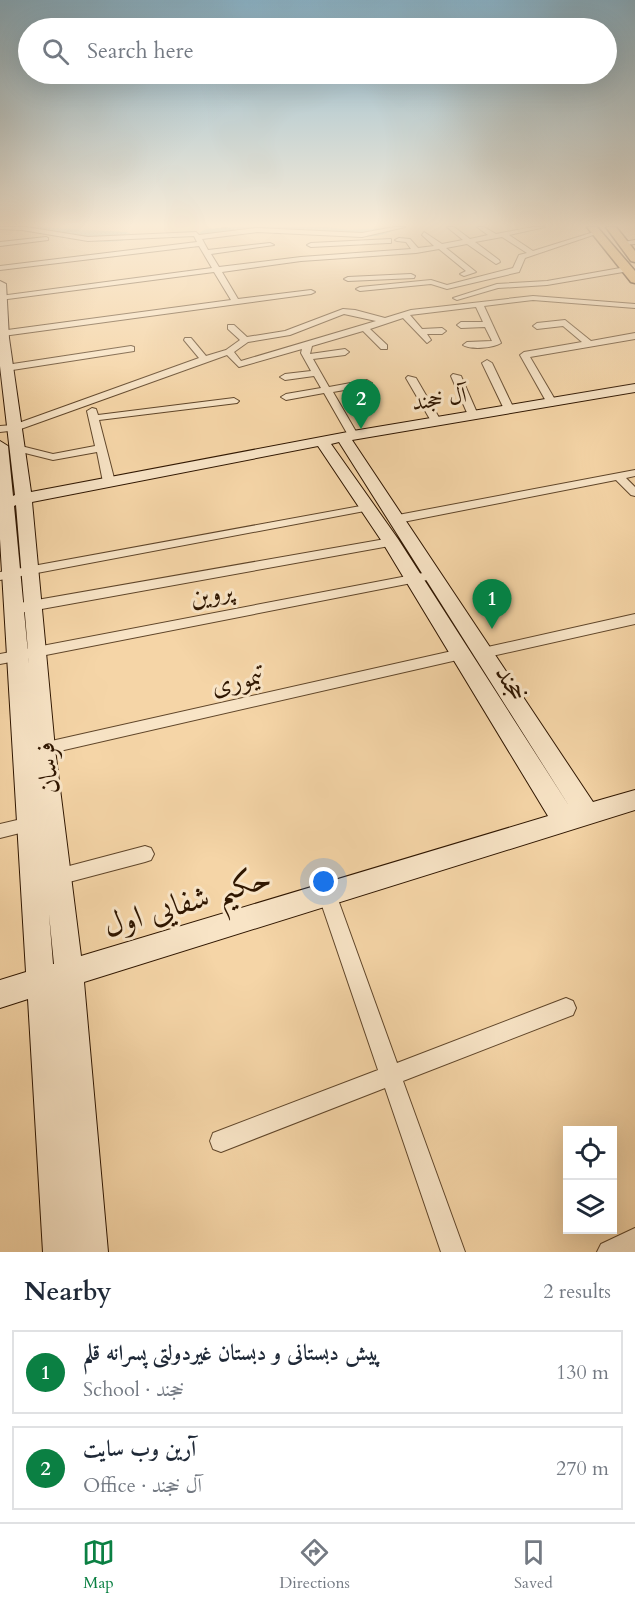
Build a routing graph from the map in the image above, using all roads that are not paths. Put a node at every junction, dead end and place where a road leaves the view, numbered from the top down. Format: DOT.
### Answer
graph roads {
  1 [pos="69,285"];
  2 [pos="226,285"];
  3 [pos="396,285"];
  4 [pos="442,285"];
  5 [pos="453,285"];
  6 [pos="511,285"];
  7 [pos="447,287"];
  8 [pos="360,289"];
  9 [pos="311,292"];
  10 [pos="1,293"];
  11 [pos="236,302"];
  12 [pos="458,302"];
  13 [pos="479,304"];
  14 [pos="635,306"];
  15 [pos="404,314"];
  16 [pos="382,320"];
  17 [pos="488,324"];
  18 [pos="461,325"];
  19 [pos="537,326"];
  20 [pos="231,327"];
  21 [pos="364,327"];
  22 [pos="442,331"];
  23 [pos="420,332"];
  24 [pos="3,333"];
  25 [pos="635,336"];
  26 [pos="188,339"];
  27 [pos="245,340"];
  28 [pos="427,340"];
  29 [pos="587,342"];
  30 [pos="308,344"];
  31 [pos="467,345"];
  32 [pos="384,346"];
  33 [pos="131,349"];
  34 [pos="229,352"];
  35 [pos="345,352"];
  36 [pos="308,357"];
  37 [pos="204,359"];
  38 [pos="487,363"];
  39 [pos="6,368"];
  40 [pos="317,373"];
  41 [pos="456,376"];
  42 [pos="285,377"];
  43 [pos="411,378"];
  44 [pos="367,383"];
  45 [pos="635,388"];
  46 [pos="327,390"];
  47 [pos="285,397"];
  48 [pos="89,400"];
  49 [pos="234,401"];
  50 [pos="552,403"];
  51 [pos="509,409"];
  52 [pos="472,415"];
  53 [pos="94,418"];
  54 [pos="436,421"];
  55 [pos="349,440"];
  56 [pos="326,447"];
  57 [pos="6,448"];
  58 [pos="102,448"];
  59 [pos="635,473"];
  60 [pos="618,476"];
  61 [pos="108,482"];
  62 [pos="635,493"];
  63 [pos="9,498"];
  64 [pos="366,508"];
  65 [pos="398,519"];
  66 [pos="391,542"];
  67 [pos="14,574"];
  68 [pos="434,574"];
  69 [pos="414,579"];
  70 [pos="24,607"];
  71 [pos="635,619"];
  72 [pos="483,653"];
  73 [pos="461,654"];
  74 [pos="19,655"];
  75 [pos="35,751"];
  76 [pos="560,792"];
  77 [pos="633,804"];
  78 [pos="576,818"];
  79 [pos="30,824"];
  80 [pos="0,831"];
  81 [pos="145,854"];
  82 [pos="58,877"];
  83 [pos="34,884"];
  84 [pos="327,894"];
  85 [pos="69,972"];
  86 [pos="41,981"];
  87 [pos="0,994"];
  88 [pos="566,1008"];
  89 [pos="391,1075"];
  90 [pos="221,1141"];
  91 [pos="635,1240"];
  92 [pos="60,1252"];
  93 [pos="91,1252"];
  94 [pos="453,1252"];
  95 [pos="609,1252"];
  1 -- 10 [label="street"];
  2 -- 11 [label="street"];
  3 -- 8 [label="street"];
  4 -- 7 [label="street"];
  5 -- 7 [label="street"];
  6 -- 12 [label="street"];
  7 -- 12 [label="street"];
  9 -- 11 [label="street"];
  10 -- 24 [label="street, فرسان"];
  11 -- 24 [label="street"];
  12 -- 13 [label="street"];
  12 -- 15 [label="street"];
  13 -- 14 [label="street"];
  13 -- 17 [label="street"];
  15 -- 16 [label="street"];
  15 -- 23 [label="street"];
  16 -- 21 [label="street"];
  16 -- 27 [label="street"];
  17 -- 18 [label="street"];
  17 -- 31 [label="street"];
  19 -- 29 [label="street"];
  20 -- 27 [label="street"];
  21 -- 30 [label="street"];
  21 -- 32 [label="street"];
  22 -- 23 [label="street"];
  23 -- 28 [label="street"];
  24 -- 39 [label="street, فرسان"];
  25 -- 29 [label="street"];
  26 -- 37 [label="street"];
  27 -- 34 [label="street"];
  29 -- 50 [label="street"];
  30 -- 34 [label="street"];
  30 -- 36 [label="street"];
  33 -- 39 [label="street"];
  34 -- 37 [label="street"];
  35 -- 36 [label="street"];
  36 -- 40 [label="street"];
  37 -- 48 [label="street"];
  38 -- 51 [label="street"];
  39 -- 57 [label="street, فرسان"];
  40 -- 42 [label="street"];
  40 -- 46 [label="street"];
  41 -- 52 [label="street"];
  43 -- 54 [label="street"];
  44 -- 46 [label="street"];
  45 -- 50 [label="street, آل خجند"];
  46 -- 47 [label="street"];
  46 -- 55 [label="street"];
  48 -- 53 [label="street"];
  48 -- 57 [label="street"];
  49 -- 53 [label="street"];
  50 -- 51 [label="street, آل خجند"];
  51 -- 52 [label="street, آل خجند"];
  52 -- 54 [label="street, آل خجند"];
  53 -- 58 [label="street"];
  54 -- 55 [label="street, آل خجند"];
  55 -- 56 [label="street, آل خجند"];
  55 -- 65 [label="street, خجند"];
  56 -- 61 [label="street"];
  56 -- 64 [label="street, خجند"];
  57 -- 58 [label="street"];
  57 -- 63 [label="street, فرسان"];
  58 -- 61 [label="street"];
  59 -- 60 [label="street"];
  60 -- 62 [label="street"];
  60 -- 65 [label="street"];
  61 -- 63 [label="street"];
  63 -- 67 [label="street, فرسان"];
  64 -- 66 [label="street, خجند"];
  64 -- 67 [label="street"];
  65 -- 68 [label="street, خجند"];
  66 -- 69 [label="street, خجند"];
  66 -- 70 [label="street"];
  67 -- 70 [label="street, فرسان"];
  68 -- 69 [label="street, پروین"];
  68 -- 72 [label="street, خجند"];
  69 -- 73 [label="street, خجند"];
  69 -- 74 [label="street, پروین"];
  70 -- 74 [label="street, فرسان"];
  71 -- 72 [label="street"];
  72 -- 76 [label="street, خجند"];
  73 -- 75 [label="street, تیموری"];
  73 -- 76 [label="street, خجند"];
  74 -- 75 [label="street, فرسان"];
  75 -- 79 [label="street, فرسان"];
  75 -- 82 [label="street, فرسان"];
  76 -- 78 [label="street, خجند"];
  77 -- 78 [label="street, حکیم شفایی اول"];
  78 -- 84 [label="street, حکیم شفایی اول"];
  79 -- 80 [label="street"];
  79 -- 83 [label="street, فرسان"];
  81 -- 82 [label="street"];
  82 -- 83 [label="street"];
  82 -- 85 [label="street, فرسان"];
  83 -- 86 [label="street, فرسان"];
  84 -- 85 [label="street, حکیم شفایی اول"];
  84 -- 89 [label="street"];
  85 -- 86 [label="street, حکیم شفایی اول"];
  85 -- 93 [label="street, فرسان"];
  86 -- 87 [label="street, حکیم شفایی اول"];
  86 -- 92 [label="street, فرسان"];
  88 -- 89 [label="street"];
  89 -- 90 [label="street"];
  89 -- 94 [label="street"];
  91 -- 95 [label="street"];
}
